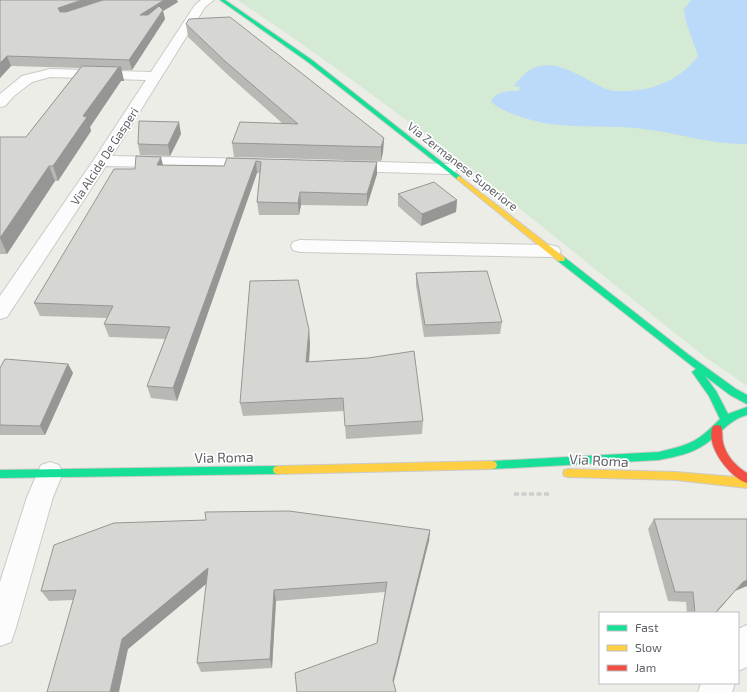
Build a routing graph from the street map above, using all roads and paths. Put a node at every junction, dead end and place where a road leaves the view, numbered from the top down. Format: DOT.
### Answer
graph roads {
  1 [pos="208,0"];
  2 [pos="222,0"];
  3 [pos="156,76"];
  4 [pos="0,103"];
  5 [pos="101,161"];
  6 [pos="268,165"];
  7 [pos="331,166"];
  8 [pos="449,169"];
  9 [pos="300,246"];
  10 [pos="551,251"];
  11 [pos="0,312"];
  12 [pos="686,356"];
  13 [pos="747,400"];
  14 [pos="747,412"];
  15 [pos="725,418"];
  16 [pos="716,429"];
  17 [pos="449,467"];
  18 [pos="543,471"];
  19 [pos="559,472"];
  20 [pos="50,473"];
  21 [pos="0,474"];
  22 [pos="747,479"];
  23 [pos="747,483"];
  24 [pos="0,631"];
  25 [pos="747,641"];
  26 [pos="739,653"];
  1 -- 3 [label="street, Via Alcide De Gasperi"];
  2 -- 8 [label="street, Via Zermanese Superiore"];
  3 -- 4 [label="street"];
  3 -- 5 [label="street, Via Alcide De Gasperi"];
  5 -- 6 [label="street"];
  5 -- 11 [label="street, Via Alcide De Gasperi"];
  7 -- 8 [label="street"];
  8 -- 10 [label="street, Via Zermanese Superiore"];
  9 -- 10 [label="street"];
  10 -- 12 [label="street, Via Zermanese Superiore"];
  12 -- 13 [label="street, Via Zermanese Superiore"];
  12 -- 15 [label="street, Via Zermanese Superiore"];
  14 -- 15 [label="street"];
  15 -- 16 [label="street, Via Roma"];
  16 -- 17 [label="street, Via Roma"];
  16 -- 22 [label="street"];
  17 -- 18 [label="street, Via Roma"];
  17 -- 20 [label="street, Via Roma"];
  19 -- 23 [label="street, Via Roma"];
  20 -- 21 [label="street, Via Roma"];
  20 -- 24 [label="street"];
  25 -- 26 [label="street"];
}
